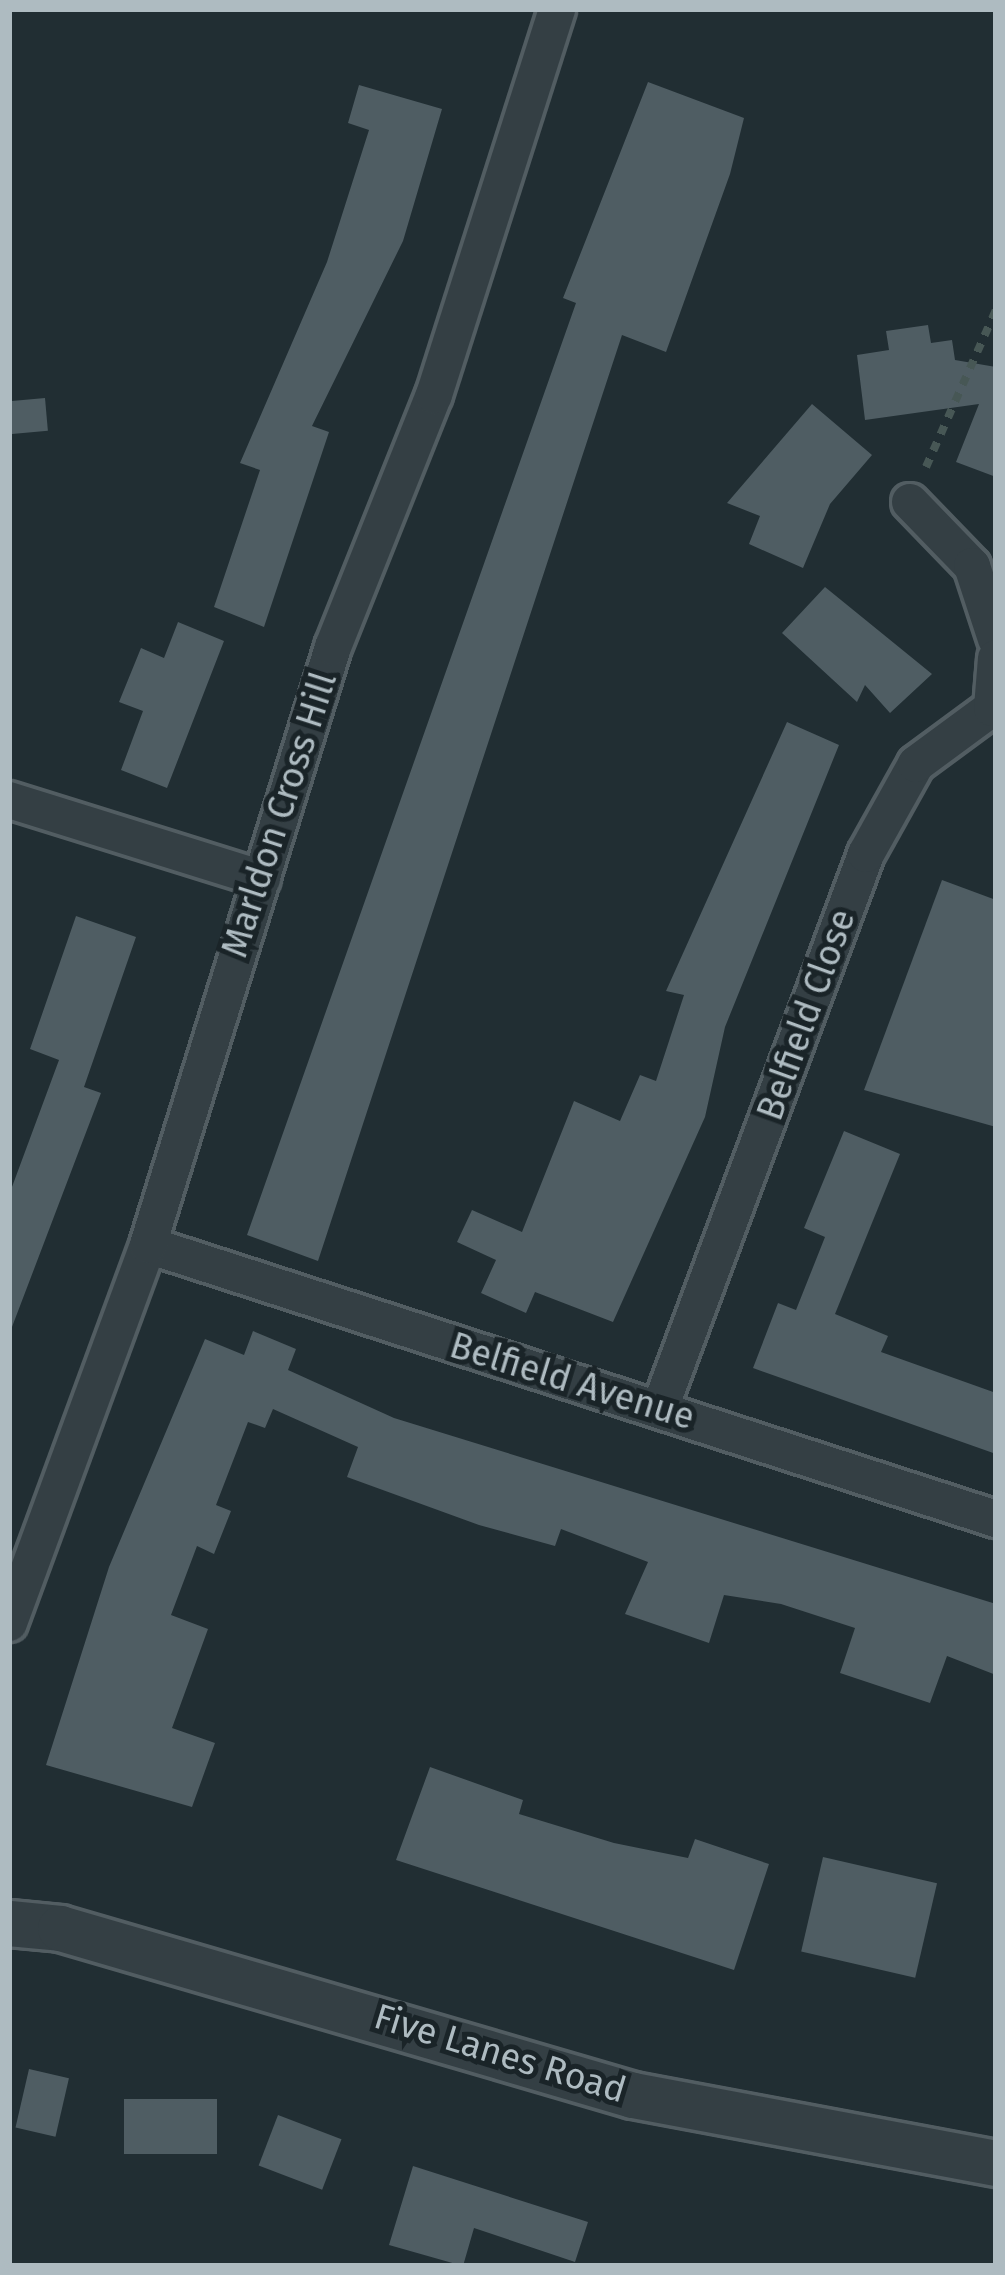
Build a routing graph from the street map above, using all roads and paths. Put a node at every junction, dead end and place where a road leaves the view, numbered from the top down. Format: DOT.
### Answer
graph roads {
  1 [pos="557,9"];
  2 [pos="996,310"];
  3 [pos="910,502"];
  4 [pos="996,639"];
  5 [pos="996,658"];
  6 [pos="994,708"];
  7 [pos="9,800"];
  8 [pos="262,879"];
  9 [pos="148,1245"];
  10 [pos="660,1408"];
  11 [pos="996,1519"];
  12 [pos="9,1623"];
  13 [pos="9,1923"];
  14 [pos="996,2163"];
  1 -- 8 [label="street, Marldon Cross Hill"];
  2 -- 3 [label="path"];
  3 -- 4 [label="street"];
  5 -- 6 [label="street, Belfield Close"];
  6 -- 10 [label="street, Belfield Close"];
  7 -- 8 [label="street"];
  8 -- 9 [label="street, Marldon Cross Hill"];
  9 -- 10 [label="street, Belfield Avenue"];
  9 -- 12 [label="street, Marldon Cross Hill"];
  10 -- 11 [label="street, Belfield Avenue"];
  13 -- 14 [label="street, Five Lanes Road"];
}
